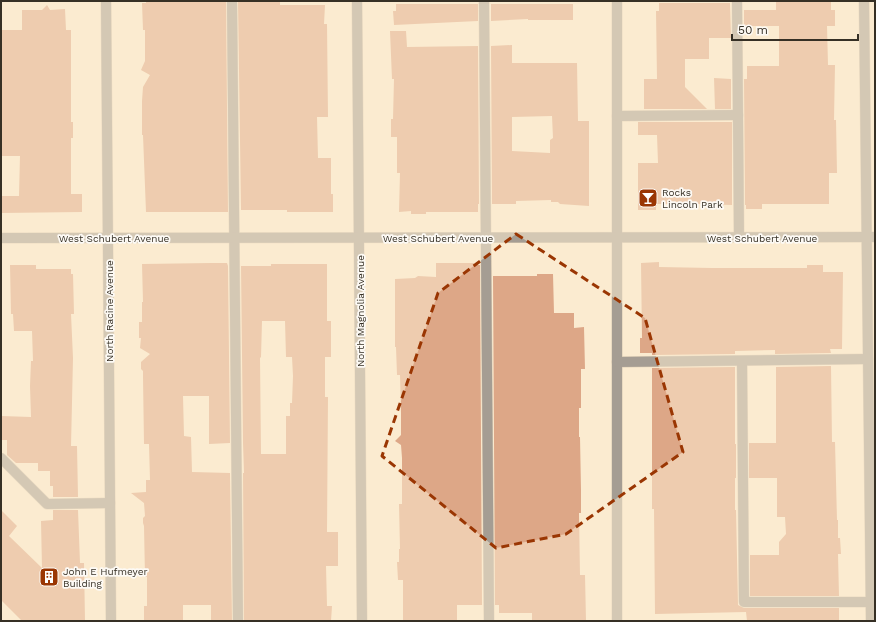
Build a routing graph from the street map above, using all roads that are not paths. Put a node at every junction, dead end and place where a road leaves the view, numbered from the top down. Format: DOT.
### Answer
graph roads {
  1 [pos="106,1"];
  2 [pos="232,1"];
  3 [pos="357,1"];
  4 [pos="484,1"];
  5 [pos="617,1"];
  6 [pos="737,1"];
  7 [pos="864,1"];
  8 [pos="738,115"];
  9 [pos="617,116"];
  10 [pos="871,237"];
  11 [pos="1,238"];
  12 [pos="108,238"];
  13 [pos="234,238"];
  14 [pos="359,238"];
  15 [pos="486,238"];
  16 [pos="617,238"];
  17 [pos="739,238"];
  18 [pos="868,360"];
  19 [pos="742,361"];
  20 [pos="617,362"];
  21 [pos="1,458"];
  22 [pos="110,503"];
  23 [pos="872,612"];
  24 [pos="111,621"];
  25 [pos="238,621"];
  26 [pos="362,621"];
  27 [pos="489,621"];
  28 [pos="617,621"];
  1 -- 12 [label="street, North Racine Avenue"];
  2 -- 13 [label="street"];
  3 -- 14 [label="street, North Magnolia Avenue"];
  4 -- 15 [label="street"];
  5 -- 9 [label="street"];
  6 -- 8 [label="street"];
  7 -- 10 [label="street"];
  8 -- 9 [label="street"];
  8 -- 17 [label="street"];
  9 -- 16 [label="street"];
  10 -- 17 [label="street, West Schubert Avenue"];
  10 -- 18 [label="street"];
  11 -- 12 [label="street, West Schubert Avenue"];
  12 -- 13 [label="street, West Schubert Avenue"];
  12 -- 22 [label="street, North Racine Avenue"];
  13 -- 14 [label="street, West Schubert Avenue"];
  13 -- 25 [label="street"];
  14 -- 15 [label="street, West Schubert Avenue"];
  14 -- 26 [label="street, North Magnolia Avenue"];
  15 -- 16 [label="street, West Schubert Avenue"];
  15 -- 27 [label="street"];
  16 -- 17 [label="street, West Schubert Avenue"];
  16 -- 20 [label="street"];
  18 -- 19 [label="street"];
  18 -- 23 [label="street"];
  19 -- 20 [label="street"];
  19 -- 23 [label="street"];
  20 -- 28 [label="street"];
  21 -- 22 [label="street"];
  22 -- 24 [label="street, North Racine Avenue"];
}
